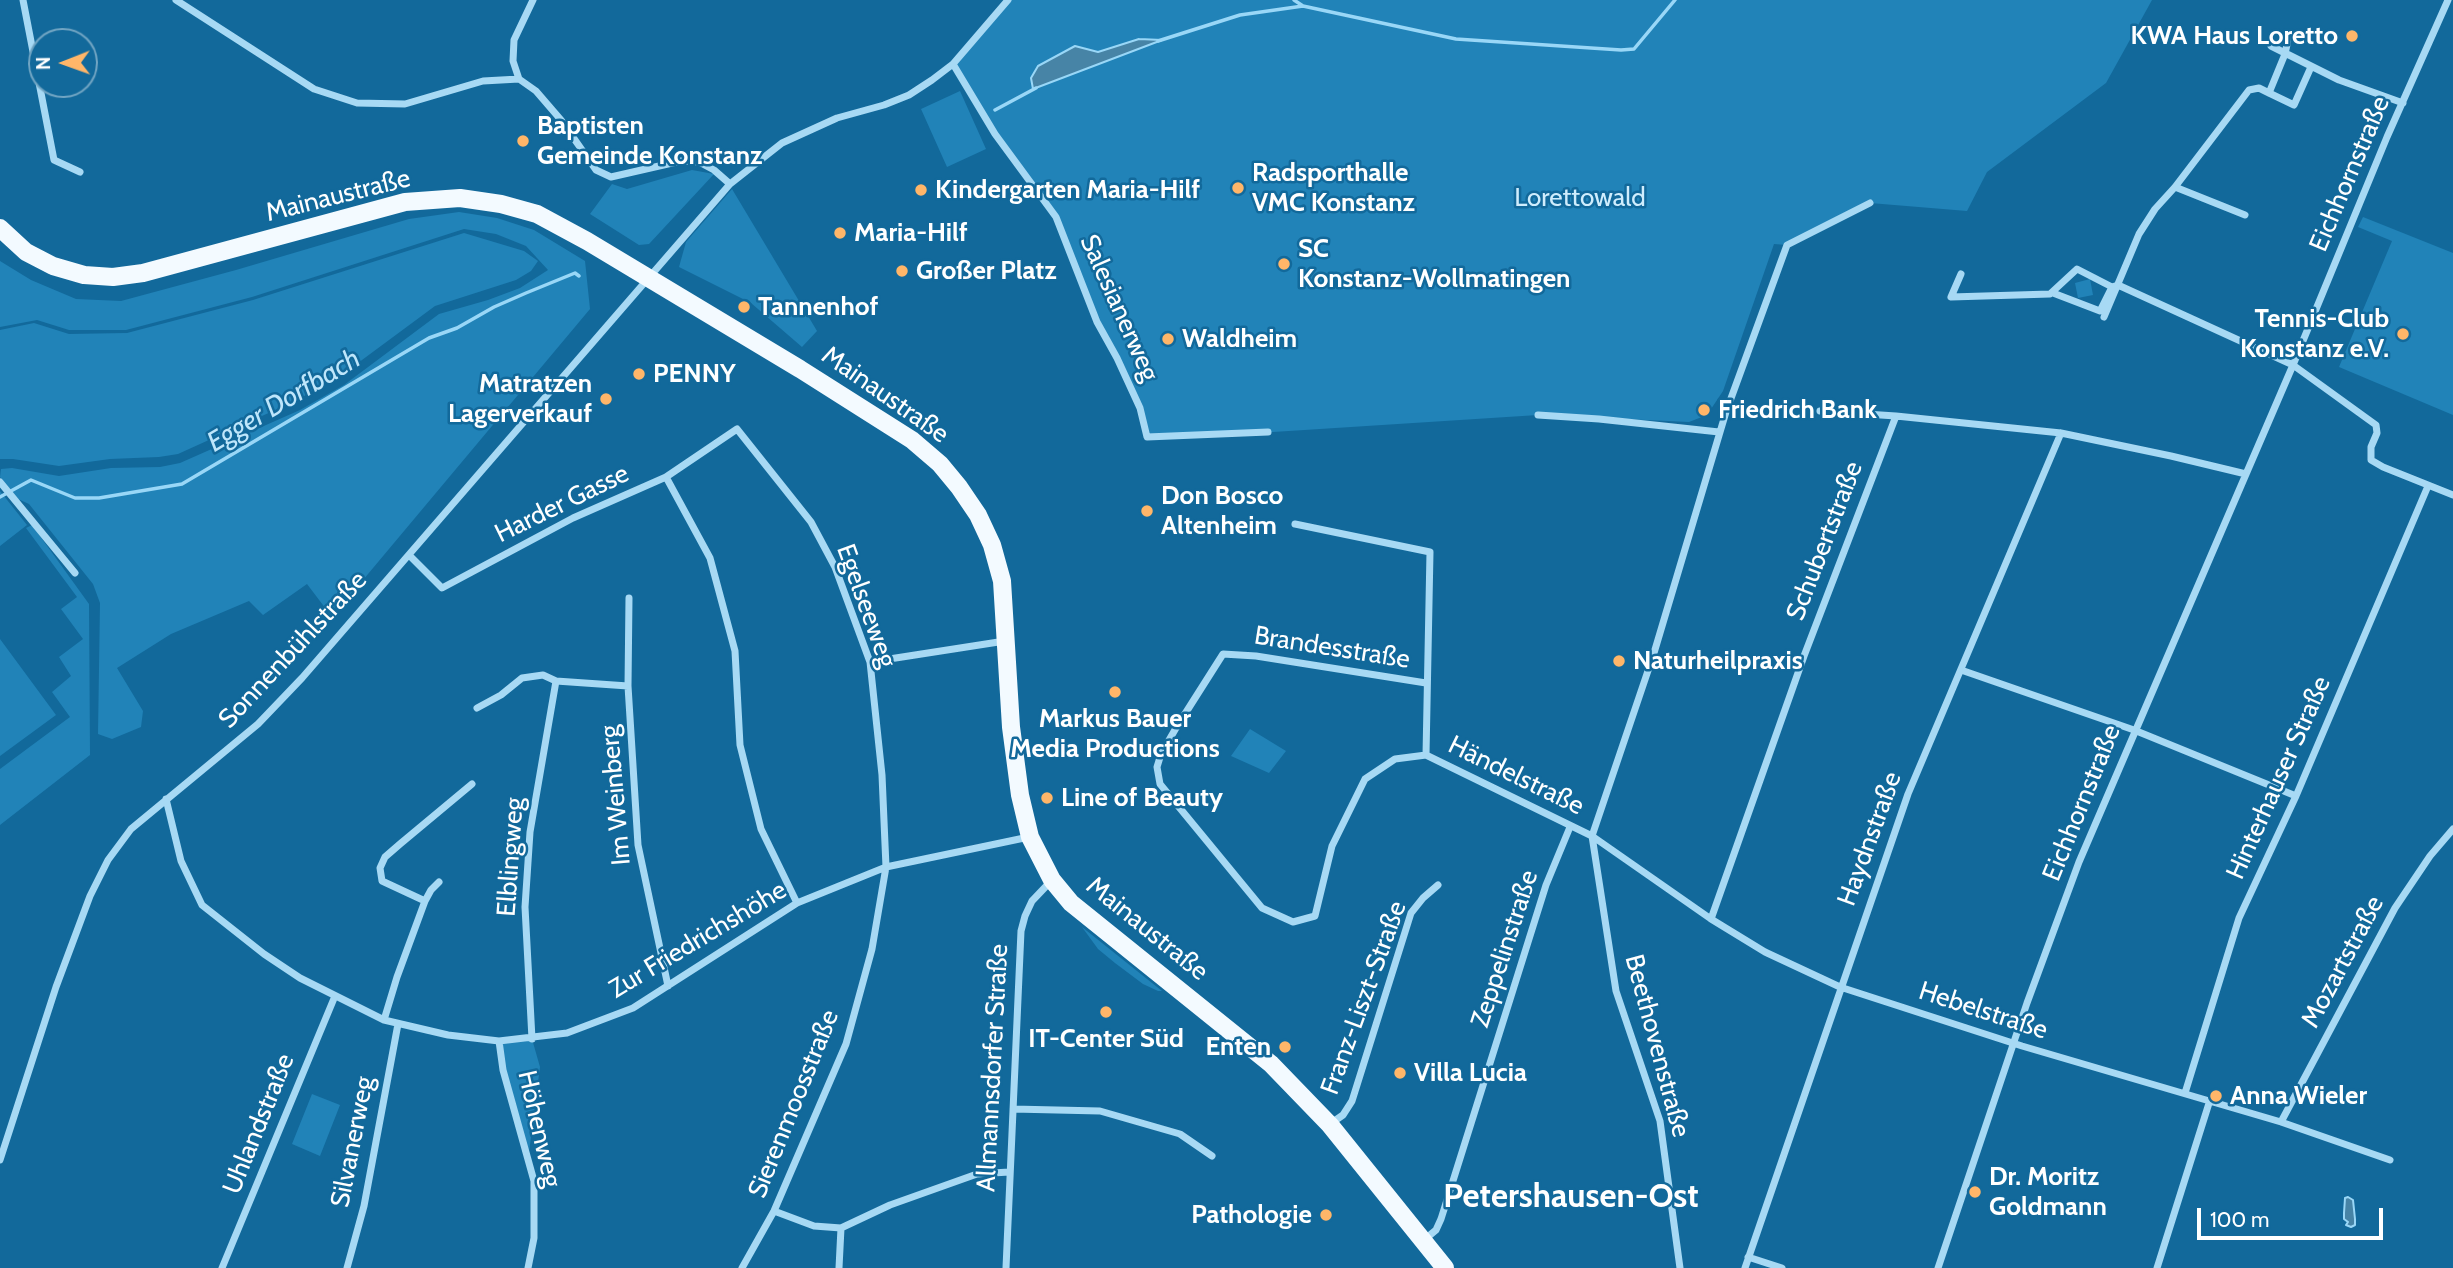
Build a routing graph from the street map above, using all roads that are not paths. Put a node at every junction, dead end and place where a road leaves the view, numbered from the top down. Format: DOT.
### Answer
graph roads {
  1 [pos="23,0"];
  2 [pos="176,0"];
  3 [pos="533,0"];
  4 [pos="1008,0"];
  5 [pos="2448,0"];
  6 [pos="2289,35"];
  7 [pos="2272,46"];
  8 [pos="2286,54"];
  9 [pos="953,64"];
  10 [pos="2311,67"];
  11 [pos="519,79"];
  12 [pos="2269,93"];
  13 [pos="2403,103"];
  14 [pos="80,172"];
  15 [pos="730,184"];
  16 [pos="2175,187"];
  17 [pos="1870,203"];
  18 [pos="2245,215"];
  19 [pos="0,228"];
  20 [pos="1961,274"];
  21 [pos="648,277"];
  22 [pos="2115,286"];
  23 [pos="2053,293"];
  24 [pos="2104,317"];
  25 [pos="2292,365"];
  26 [pos="1820,411"];
  27 [pos="1538,415"];
  28 [pos="1896,416"];
  29 [pos="737,429"];
  30 [pos="1268,432"];
  31 [pos="1719,432"];
  32 [pos="2061,433"];
  33 [pos="2246,474"];
  34 [pos="666,477"];
  35 [pos="3,485"];
  36 [pos="2428,486"];
  37 [pos="2453,495"];
  38 [pos="1295,524"];
  39 [pos="408,555"];
  40 [pos="75,573"];
  41 [pos="629,598"];
  42 [pos="1006,641"];
  43 [pos="870,662"];
  44 [pos="1961,670"];
  45 [pos="556,681"];
  46 [pos="1426,683"];
  47 [pos="628,686"];
  48 [pos="478,708"];
  49 [pos="2134,730"];
  50 [pos="1426,755"];
  51 [pos="472,784"];
  52 [pos="2296,796"];
  53 [pos="166,799"];
  54 [pos="1570,827"];
  55 [pos="2453,828"];
  56 [pos="1592,836"];
  57 [pos="1030,837"];
  58 [pos="886,867"];
  59 [pos="1052,880"];
  60 [pos="439,882"];
  61 [pos="1438,885"];
  62 [pos="425,901"];
  63 [pos="797,903"];
  64 [pos="1711,919"];
  65 [pos="668,986"];
  66 [pos="1840,987"];
  67 [pos="335,996"];
  68 [pos="384,1020"];
  69 [pos="398,1024"];
  70 [pos="532,1039"];
  71 [pos="499,1041"];
  72 [pos="2013,1044"];
  73 [pos="2185,1093"];
  74 [pos="2210,1100"];
  75 [pos="1013,1109"];
  76 [pos="2281,1122"];
  77 [pos="1330,1125"];
  78 [pos="1212,1156"];
  79 [pos="0,1160"];
  80 [pos="2390,1160"];
  81 [pos="1009,1172"];
  82 [pos="774,1211"];
  83 [pos="841,1228"];
  84 [pos="1423,1241"];
  85 [pos="1748,1257"];
  86 [pos="222,1268"];
  87 [pos="347,1268"];
  88 [pos="528,1268"];
  89 [pos="741,1268"];
  90 [pos="839,1268"];
  91 [pos="1006,1268"];
  92 [pos="1445,1268"];
  93 [pos="1679,1268"];
  94 [pos="1745,1268"];
  95 [pos="1783,1268"];
  96 [pos="1938,1268"];
  97 [pos="2157,1268"];
  1 -- 14 [label="street"];
  2 -- 11 [label="street"];
  3 -- 11 [label="street"];
  4 -- 9 [label="street, Sonnenbühlstraße"];
  5 -- 13 [label="street, Eichhornstraße"];
  6 -- 8 [label="street"];
  7 -- 8 [label="street"];
  8 -- 10 [label="street"];
  8 -- 12 [label="street"];
  9 -- 15 [label="street, Sonnenbühlstraße"];
  9 -- 30 [label="street, Salesianerweg"];
  10 -- 12 [label="street"];
  10 -- 13 [label="street"];
  11 -- 15 [label="street"];
  12 -- 16 [label="street"];
  13 -- 25 [label="street, Eichhornstraße"];
  15 -- 21 [label="street, Sonnenbühlstraße"];
  16 -- 18 [label="street"];
  16 -- 22 [label="street"];
  17 -- 31 [label="street, Beethovenstraße"];
  19 -- 21 [label="main road, Mainaustraße"];
  20 -- 23 [label="street"];
  21 -- 39 [label="street, Sonnenbühlstraße"];
  21 -- 42 [label="main road, Mainaustraße"];
  22 -- 23 [label="street"];
  22 -- 23 [label="street"];
  22 -- 24 [label="street"];
  22 -- 25 [label="street"];
  25 -- 33 [label="street, Eichhornstraße"];
  25 -- 36 [label="street"];
  26 -- 28 [label="street"];
  27 -- 31 [label="street"];
  28 -- 32 [label="street"];
  28 -- 64 [label="street, Schubertstraße"];
  29 -- 34 [label="street, Harder Gasse"];
  29 -- 43 [label="street, Egelseeweg"];
  31 -- 56 [label="street, Beethovenstraße"];
  32 -- 33 [label="street"];
  32 -- 44 [label="street, Haydnstraße"];
  33 -- 49 [label="street, Eichhornstraße"];
  34 -- 39 [label="street, Harder Gasse"];
  34 -- 63 [label="street"];
  35 -- 40 [label="street"];
  36 -- 37 [label="street"];
  36 -- 52 [label="street, Hinterhauser Straße"];
  38 -- 46 [label="street, Händelstraße"];
  39 -- 53 [label="street, Sonnenbühlstraße"];
  41 -- 47 [label="street, Im Weinberg"];
  42 -- 43 [label="street"];
  42 -- 57 [label="main road, Mainaustraße"];
  43 -- 58 [label="street, Egelseeweg"];
  44 -- 49 [label="street"];
  44 -- 66 [label="street, Haydnstraße"];
  45 -- 47 [label="street"];
  45 -- 48 [label="street"];
  45 -- 70 [label="street, Elblingweg"];
  46 -- 50 [label="street, Händelstraße"];
  46 -- 50 [label="street, Brandesstraße"];
  47 -- 65 [label="street, Im Weinberg"];
  49 -- 52 [label="street"];
  49 -- 72 [label="street, Eichhornstraße"];
  50 -- 54 [label="street, Händelstraße"];
  51 -- 62 [label="street"];
  52 -- 73 [label="street, Hinterhauser Straße"];
  53 -- 67 [label="street, Zur Friedrichshöhe"];
  53 -- 79 [label="street, Sonnenbühlstraße"];
  54 -- 56 [label="street, Händelstraße"];
  54 -- 84 [label="street, Zeppelinstraße"];
  55 -- 76 [label="street, Mozartstraße"];
  56 -- 64 [label="street, Hebelstraße"];
  56 -- 93 [label="street, Beethovenstraße"];
  57 -- 58 [label="street, Zur Friedrichshöhe"];
  57 -- 59 [label="main road, Mainaustraße"];
  58 -- 63 [label="street, Zur Friedrichshöhe"];
  58 -- 82 [label="street, Sierenmoosstraße"];
  59 -- 75 [label="street, Allmannsdorfer Straße"];
  59 -- 77 [label="main road, Mainaustraße"];
  60 -- 62 [label="street"];
  61 -- 77 [label="street, Franz-Liszt-Straße"];
  62 -- 68 [label="street"];
  63 -- 65 [label="street, Zur Friedrichshöhe"];
  64 -- 66 [label="street, Hebelstraße"];
  65 -- 70 [label="street, Zur Friedrichshöhe"];
  66 -- 72 [label="street, Hebelstraße"];
  66 -- 85 [label="street, Haydnstraße"];
  67 -- 68 [label="street, Zur Friedrichshöhe"];
  67 -- 86 [label="street, Uhlandstraße"];
  68 -- 69 [label="street, Zur Friedrichshöhe"];
  69 -- 71 [label="street, Zur Friedrichshöhe"];
  69 -- 87 [label="street, Silvanerweg"];
  70 -- 71 [label="street, Zur Friedrichshöhe"];
  71 -- 88 [label="street, Höhenweg"];
  72 -- 73 [label="street, Hebelstraße"];
  72 -- 96 [label="street, Eichhornstraße"];
  73 -- 74 [label="street, Hebelstraße"];
  74 -- 76 [label="street, Hebelstraße"];
  74 -- 97 [label="street"];
  75 -- 78 [label="street"];
  75 -- 81 [label="street, Allmannsdorfer Straße"];
  76 -- 80 [label="street, Hebelstraße"];
  77 -- 84 [label="main road, Mainaustraße"];
  81 -- 83 [label="street"];
  81 -- 91 [label="street, Allmannsdorfer Straße"];
  82 -- 83 [label="street"];
  82 -- 89 [label="street, Sierenmoosstraße"];
  83 -- 90 [label="street"];
  84 -- 92 [label="main road, Mainaustraße"];
  85 -- 94 [label="street, Haydnstraße"];
  85 -- 95 [label="street"];
}
